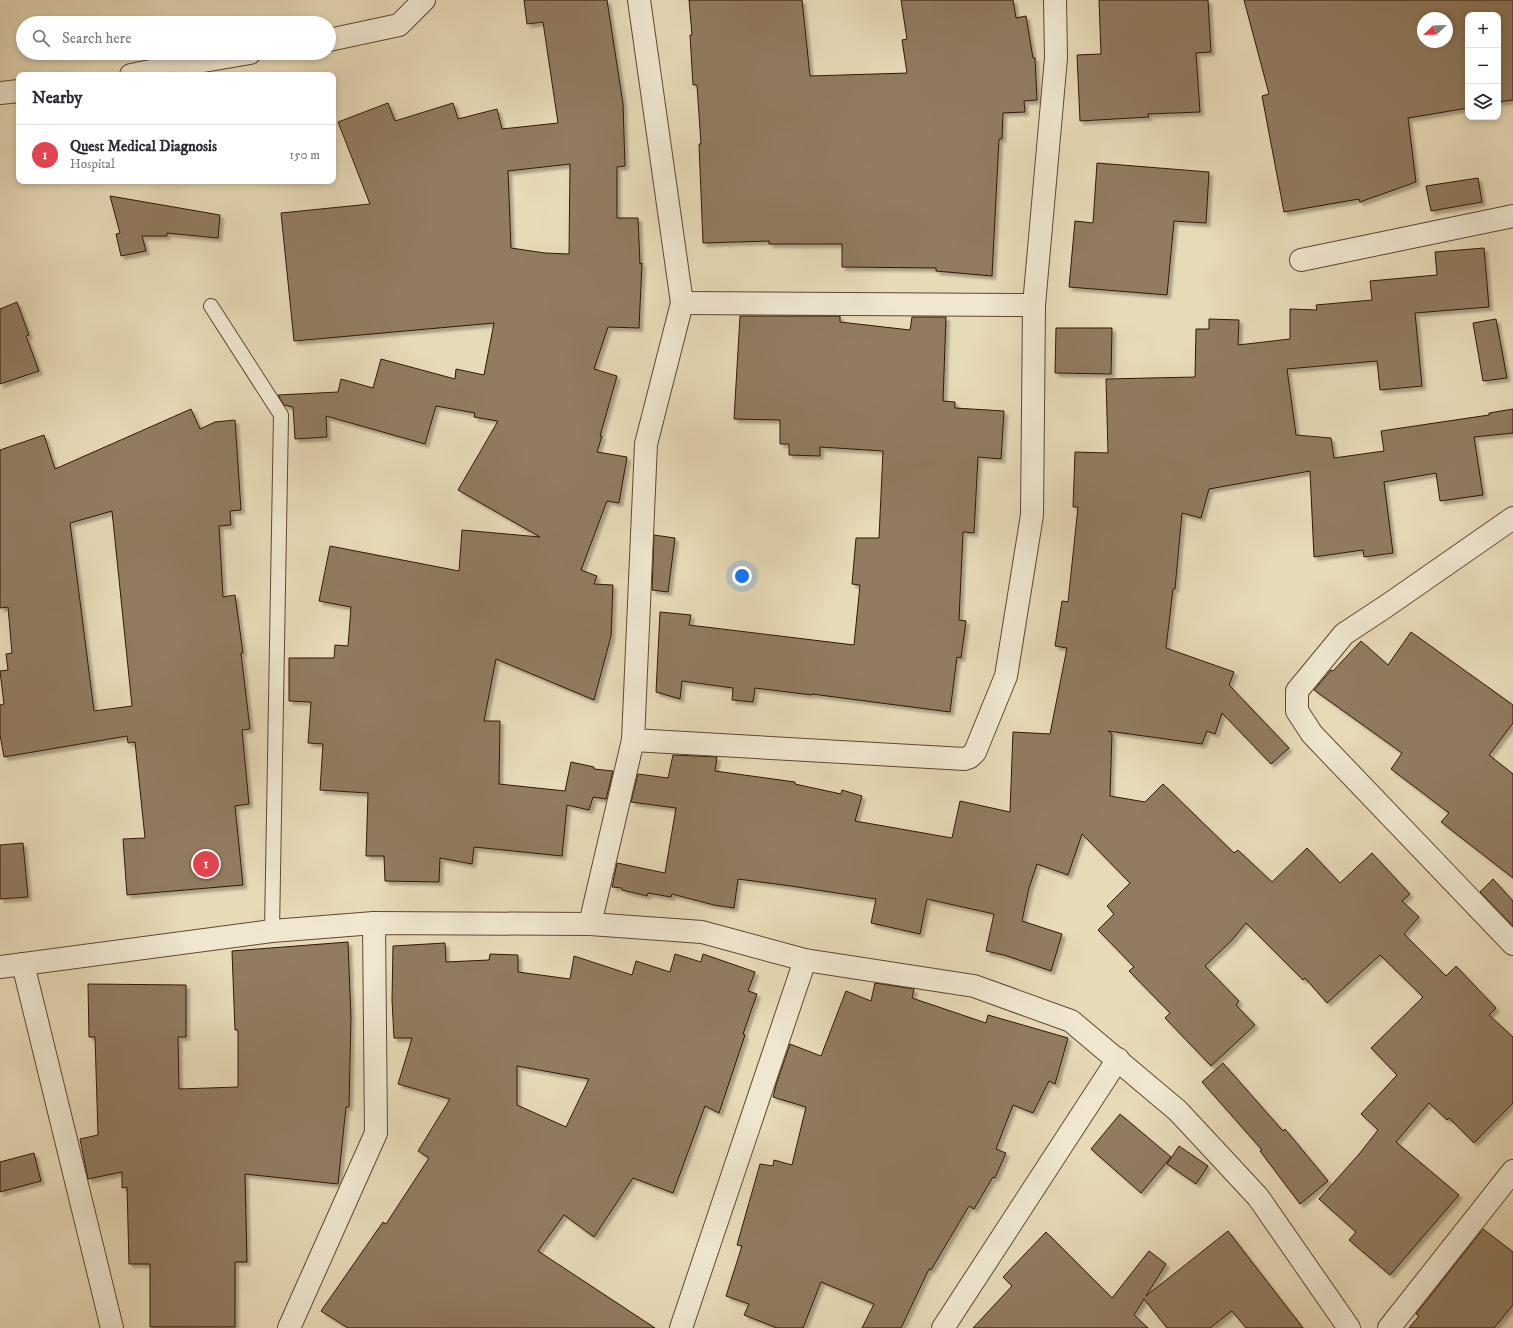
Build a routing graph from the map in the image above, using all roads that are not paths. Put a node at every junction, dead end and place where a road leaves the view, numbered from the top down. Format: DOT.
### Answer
graph roads {
  1 [pos="424,0"];
  2 [pos="639,0"];
  3 [pos="1055,0"];
  4 [pos="336,38"];
  5 [pos="209,60"];
  6 [pos="146,72"];
  7 [pos="16,91"];
  8 [pos="0,93"];
  9 [pos="1513,216"];
  10 [pos="1300,260"];
  11 [pos="682,303"];
  12 [pos="1034,305"];
  13 [pos="211,306"];
  14 [pos="1513,518"];
  15 [pos="633,740"];
  16 [pos="374,923"];
  17 [pos="590,924"];
  18 [pos="272,931"];
  19 [pos="1513,944"];
  20 [pos="805,960"];
  21 [pos="23,964"];
  22 [pos="0,967"];
  23 [pos="1118,1059"];
  24 [pos="1513,1171"];
  25 [pos="112,1328"];
  26 [pos="289,1328"];
  27 [pos="681,1328"];
  28 [pos="944,1328"];
  29 [pos="1349,1328"];
  30 [pos="1389,1328"];
  1 -- 4 [label="street"];
  2 -- 11 [label="street"];
  3 -- 12 [label="street"];
  5 -- 6 [label="street"];
  7 -- 8 [label="street"];
  9 -- 10 [label="street"];
  11 -- 12 [label="street"];
  11 -- 15 [label="street"];
  12 -- 15 [label="street"];
  13 -- 18 [label="lane"];
  14 -- 19 [label="street"];
  15 -- 17 [label="street"];
  16 -- 17 [label="street"];
  16 -- 18 [label="street"];
  16 -- 26 [label="street"];
  17 -- 20 [label="street"];
  18 -- 21 [label="street"];
  20 -- 23 [label="street"];
  20 -- 27 [label="street"];
  21 -- 22 [label="street"];
  21 -- 25 [label="street"];
  23 -- 28 [label="street"];
  23 -- 29 [label="street"];
  24 -- 30 [label="street"];
}
